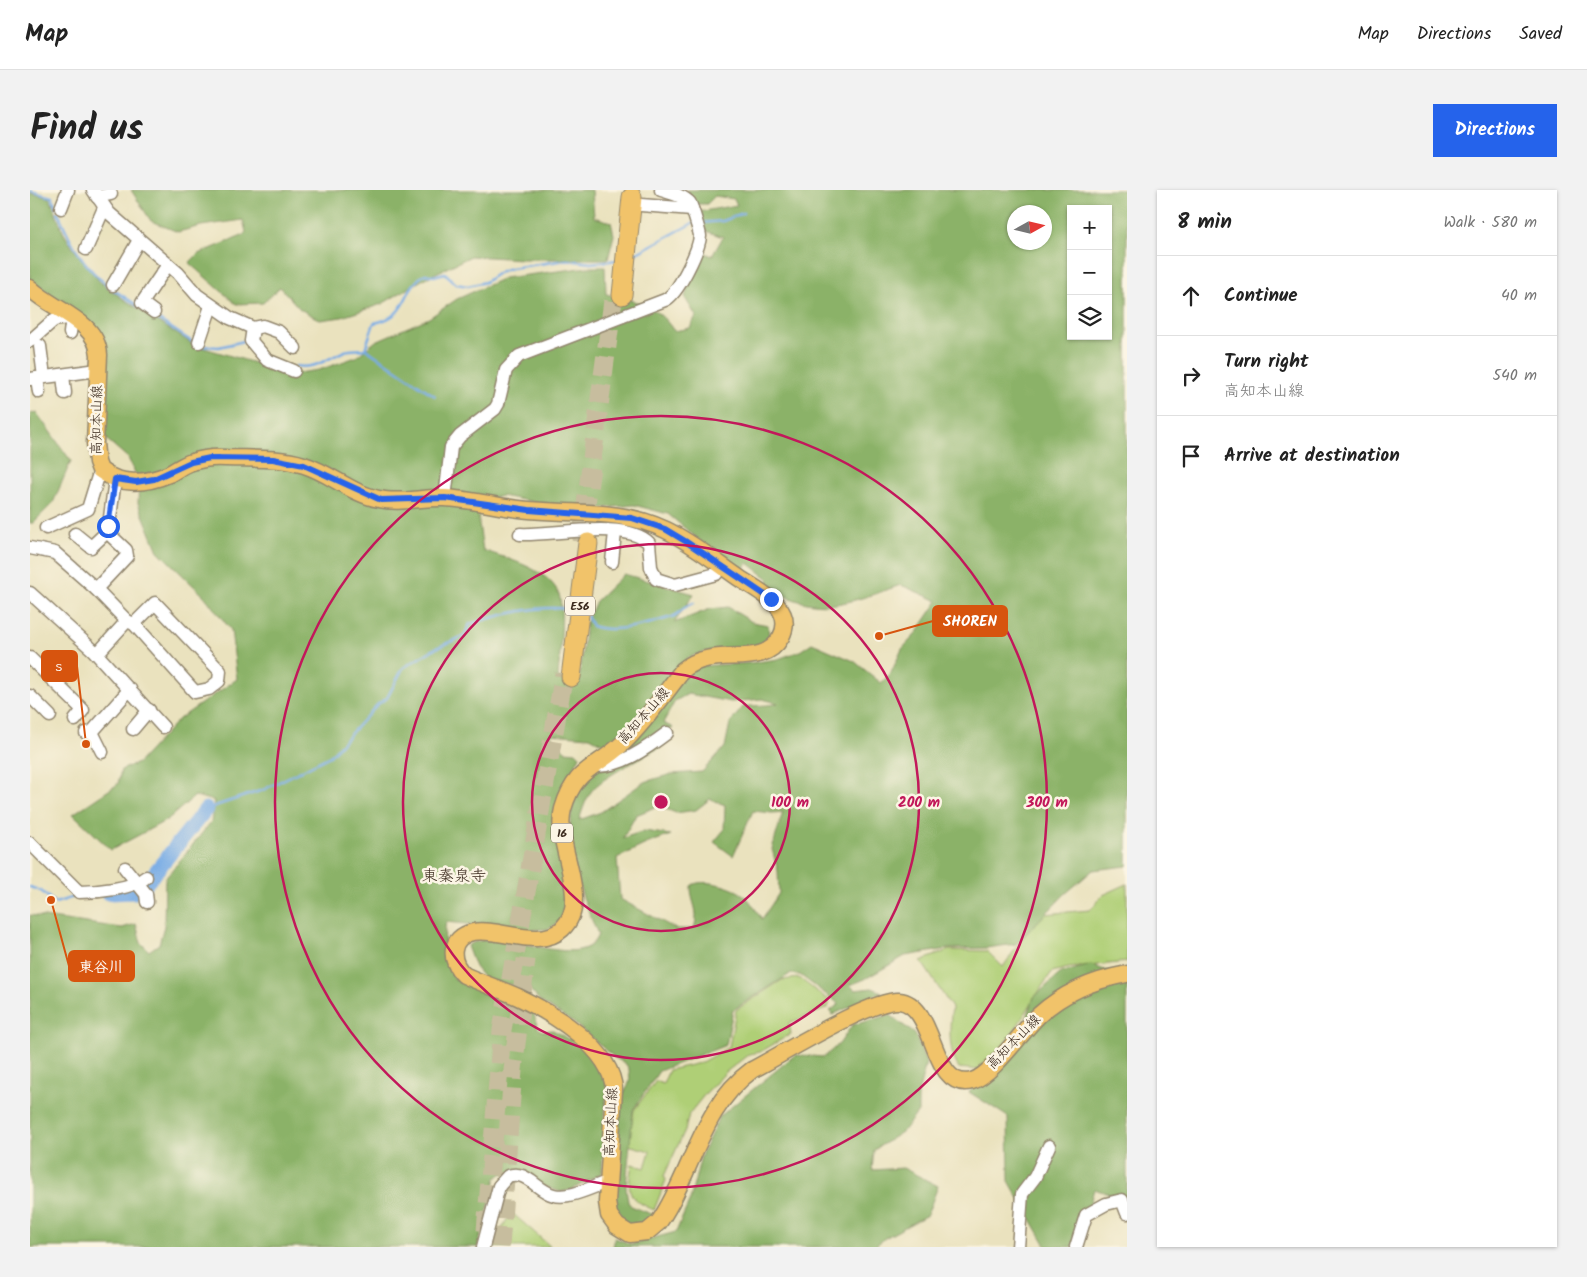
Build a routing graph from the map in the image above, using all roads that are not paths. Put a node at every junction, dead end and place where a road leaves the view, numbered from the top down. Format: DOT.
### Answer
graph roads {
  1 [pos="68,190"];
  2 [pos="661,190"];
  3 [pos="111,194"];
  4 [pos="98,198"];
  5 [pos="632,200"];
  6 [pos="61,208"];
  7 [pos="692,212"];
  8 [pos="139,240"];
  9 [pos="86,249"];
  10 [pos="167,266"];
  11 [pos="113,285"];
  12 [pos="30,288"];
  13 [pos="618,294"];
  14 [pos="211,306"];
  15 [pos="154,312"];
  16 [pos="71,325"];
  17 [pos="251,335"];
  18 [pos="199,342"];
  19 [pos="35,343"];
  20 [pos="295,348"];
  21 [pos="98,370"];
  22 [pos="294,372"];
  23 [pos="63,374"];
  24 [pos="37,378"];
  25 [pos="39,392"];
  26 [pos="65,393"];
  27 [pos="100,470"];
  28 [pos="115,479"];
  29 [pos="445,498"];
  30 [pos="46,528"];
  31 [pos="108,531"];
  32 [pos="615,532"];
  33 [pos="75,534"];
  34 [pos="520,534"];
  35 [pos="584,546"];
  36 [pos="30,548"];
  37 [pos="612,562"];
  38 [pos="721,566"];
  39 [pos="96,590"];
  40 [pos="30,593"];
  41 [pos="130,622"];
  42 [pos="97,654"];
  43 [pos="30,658"];
  44 [pos="568,668"];
  45 [pos="130,689"];
  46 [pos="30,696"];
  47 [pos="149,710"];
  48 [pos="50,716"];
  49 [pos="74,720"];
  50 [pos="163,727"];
  51 [pos="134,729"];
  52 [pos="667,734"];
  53 [pos="102,752"];
  54 [pos="590,766"];
  55 [pos="30,844"];
  56 [pos="125,868"];
  57 [pos="1127,974"];
  58 [pos="1049,1146"];
  59 [pos="607,1182"];
  60 [pos="1127,1213"];
  61 [pos="483,1247"];
  62 [pos="1018,1247"];
  63 [pos="1076,1247"];
  1 -- 6 [label="street"];
  2 -- 7 [label="street"];
  3 -- 4 [label="street"];
  4 -- 8 [label="street"];
  4 -- 9 [label="street"];
  5 -- 7 [label="street"];
  5 -- 13 [label="highway"];
  7 -- 29 [label="street"];
  8 -- 10 [label="street"];
  8 -- 11 [label="street"];
  10 -- 14 [label="street"];
  10 -- 15 [label="street"];
  12 -- 16 [label="main road, 高知本山線"];
  14 -- 17 [label="street"];
  14 -- 18 [label="street"];
  16 -- 19 [label="street"];
  16 -- 21 [label="main road, 高知本山線"];
  17 -- 20 [label="street"];
  17 -- 22 [label="street"];
  19 -- 24 [label="street"];
  21 -- 23 [label="street"];
  21 -- 27 [label="main road, 高知本山線"];
  23 -- 24 [label="street"];
  23 -- 26 [label="street"];
  24 -- 25 [label="street"];
  27 -- 28 [label="main road, 高知本山線 / 16"];
  27 -- 30 [label="street"];
  28 -- 29 [label="main road, 高知本山線 / 16"];
  28 -- 31 [label="street"];
  29 -- 38 [label="main road, 高知本山線 / 16"];
  31 -- 33 [label="street"];
  31 -- 39 [label="street"];
  32 -- 34 [label="street"];
  32 -- 37 [label="street"];
  32 -- 38 [label="street"];
  35 -- 44 [label="highway, E56"];
  36 -- 39 [label="street"];
  38 -- 54 [label="main road, 高知本山線 / 16"];
  39 -- 41 [label="street"];
  40 -- 42 [label="street"];
  41 -- 41 [label="street"];
  41 -- 42 [label="street"];
  42 -- 45 [label="street"];
  43 -- 49 [label="street"];
  45 -- 47 [label="street"];
  45 -- 53 [label="street"];
  46 -- 48 [label="street"];
  47 -- 50 [label="street"];
  47 -- 51 [label="street"];
  52 -- 54 [label="street"];
  54 -- 59 [label="main road, 高知本山線 / 16"];
  55 -- 56 [label="street"];
  57 -- 59 [label="main road, 高知本山線 / 16"];
  58 -- 62 [label="street"];
  59 -- 61 [label="street"];
  60 -- 63 [label="street"];
}
